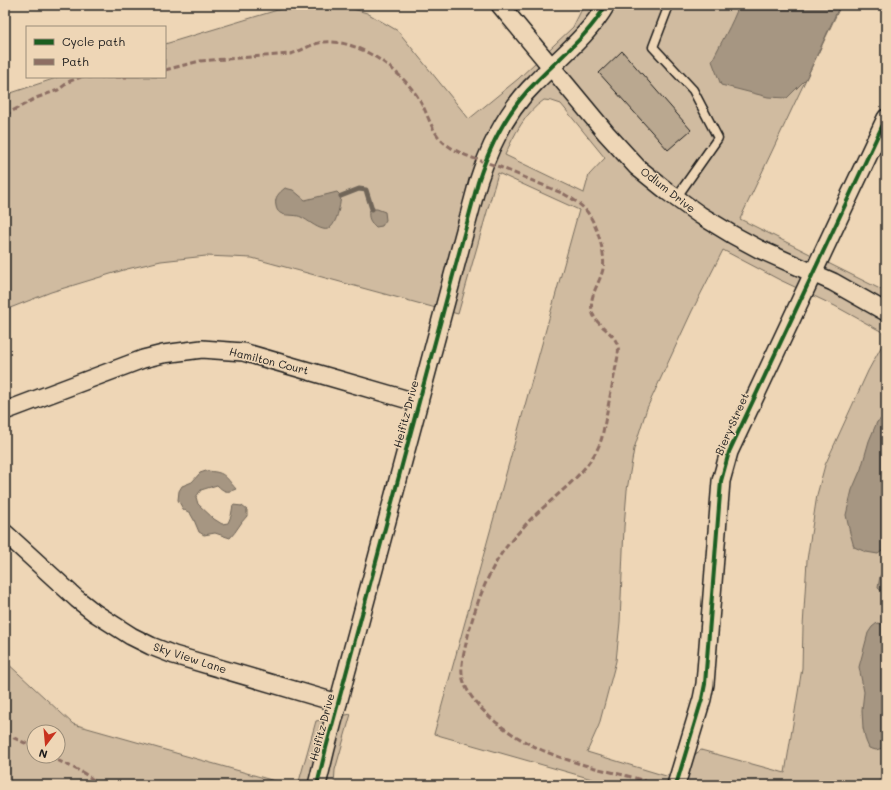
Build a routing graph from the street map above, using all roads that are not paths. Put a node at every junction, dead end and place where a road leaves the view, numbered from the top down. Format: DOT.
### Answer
graph roads {
  1 [pos="500,5"];
  2 [pos="606,5"];
  3 [pos="669,5"];
  4 [pos="551,68"];
  5 [pos="886,118"];
  6 [pos="676,198"];
  7 [pos="813,273"];
  8 [pos="886,312"];
  9 [pos="419,403"];
  10 [pos="5,411"];
  11 [pos="5,532"];
  12 [pos="338,702"];
  13 [pos="317,785"];
  14 [pos="676,785"];
  1 -- 4 [label="street, Odlum Drive"];
  2 -- 4 [label="street, Heifitz Drive"];
  3 -- 6 [label="lane"];
  4 -- 6 [label="street, Odlum Drive"];
  4 -- 9 [label="street, Heifitz Drive"];
  5 -- 7 [label="street, Biery Street"];
  6 -- 7 [label="street, Odlum Drive"];
  7 -- 8 [label="street, Odlum Drive"];
  7 -- 14 [label="street, Biery Street"];
  9 -- 10 [label="street, Hamilton Court"];
  9 -- 12 [label="street, Heifitz Drive"];
  11 -- 12 [label="street, Sky View Lane"];
  12 -- 13 [label="street, Heifitz Drive"];
}
